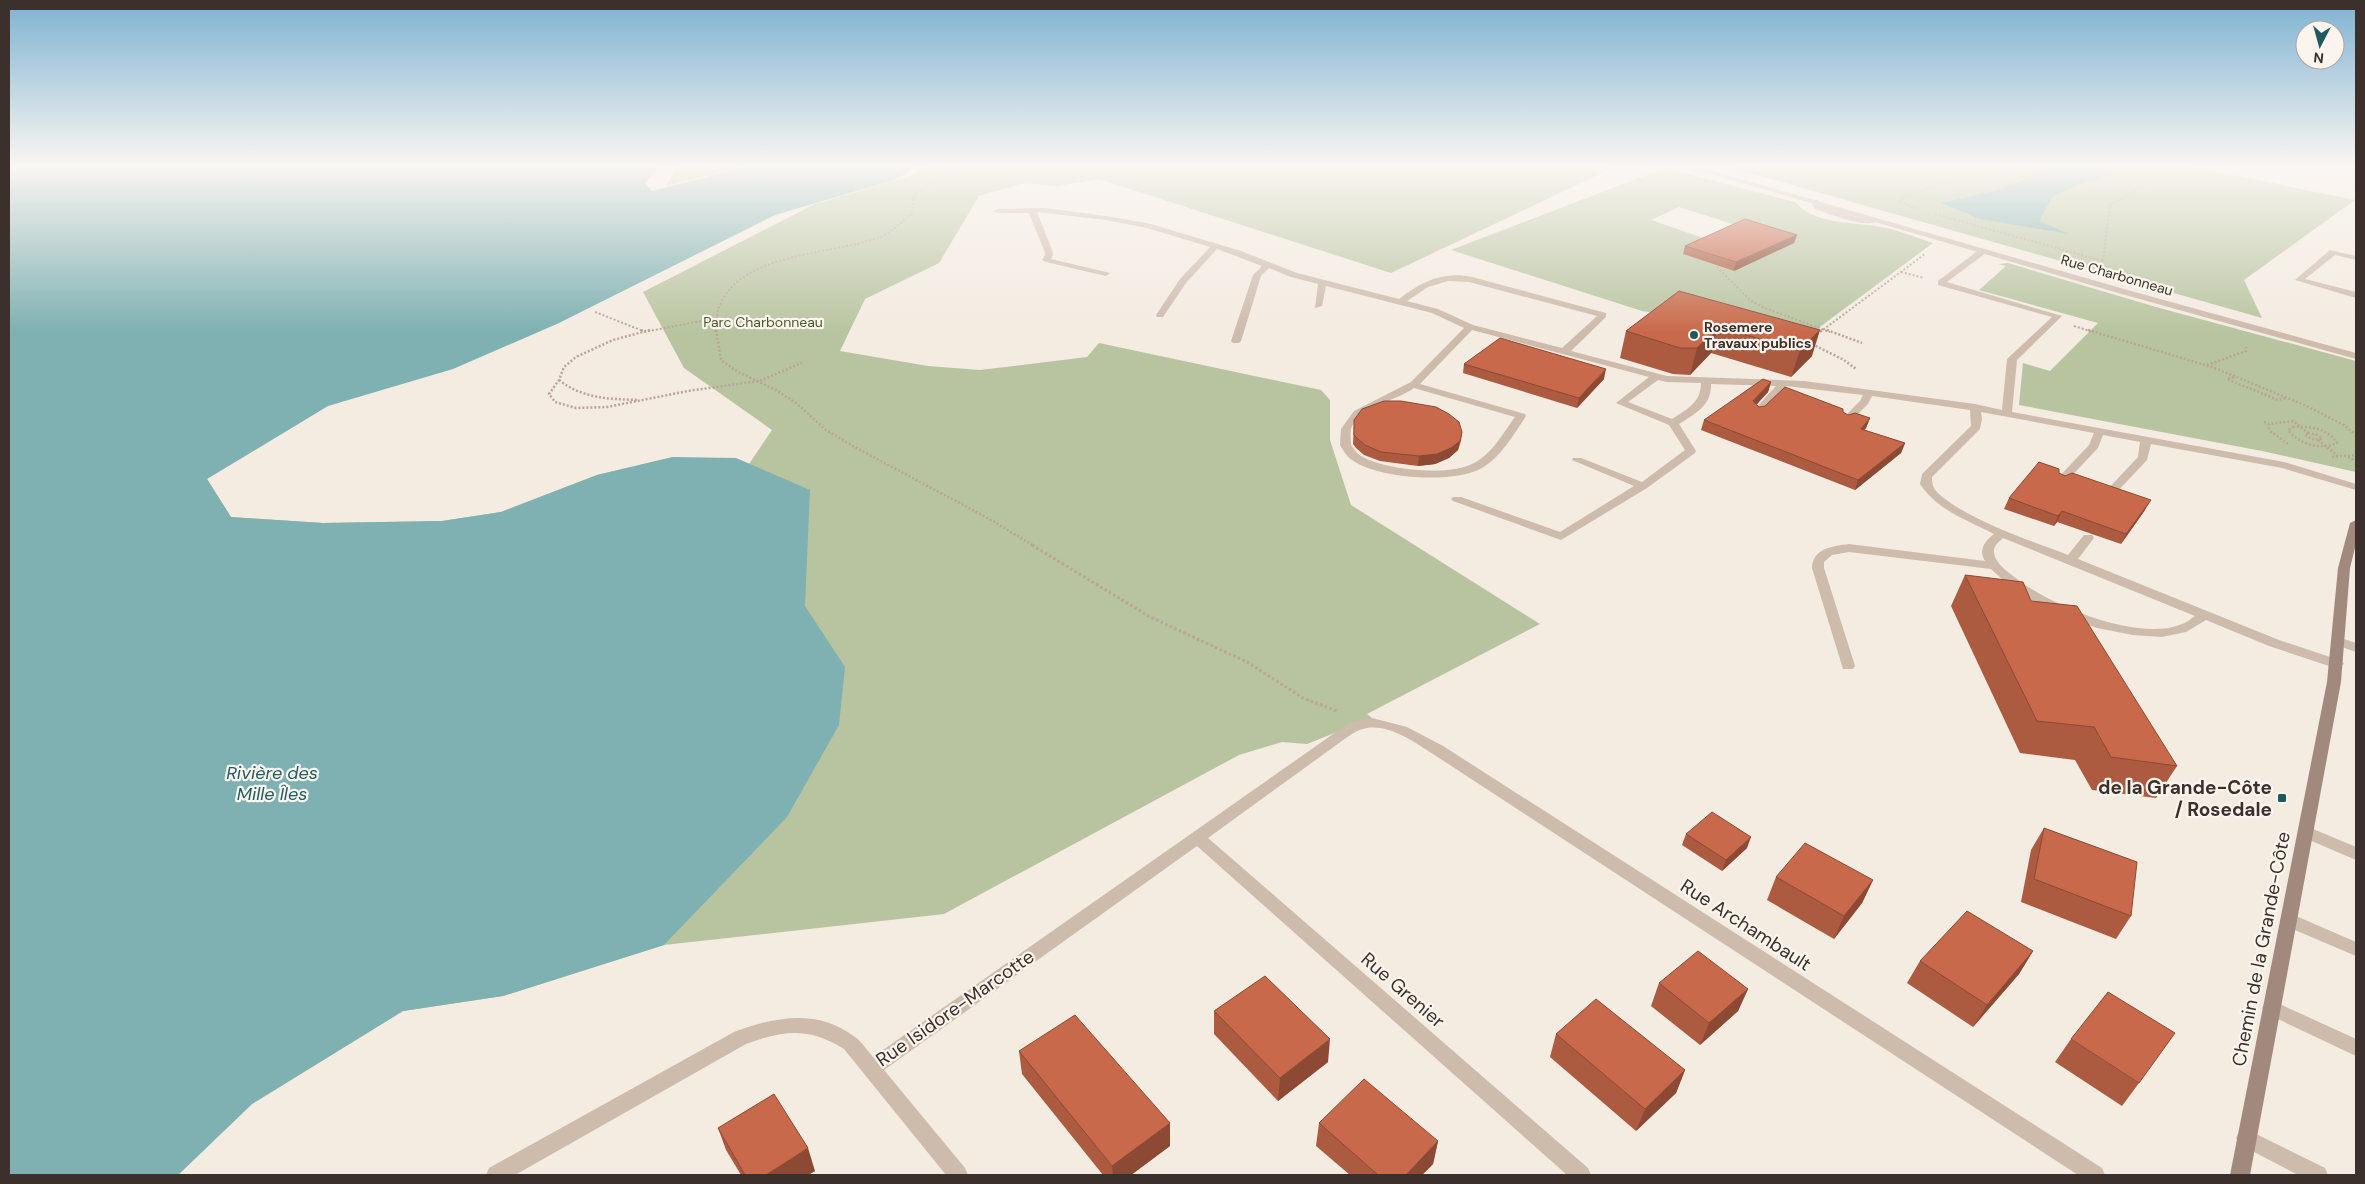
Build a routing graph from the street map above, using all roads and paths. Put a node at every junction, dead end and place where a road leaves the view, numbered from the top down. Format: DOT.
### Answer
graph roads {
  1 [pos="902,221"];
  2 [pos="1037,221"];
  3 [pos="1122,221"];
  4 [pos="1881,221"];
  5 [pos="1959,221"];
  6 [pos="2108,221"];
  7 [pos="1215,246"];
  8 [pos="1932,249"];
  9 [pos="1983,251"];
  10 [pos="2356,258"];
  11 [pos="2103,261"];
  12 [pos="1268,265"];
  13 [pos="1717,267"];
  14 [pos="1106,273"];
  15 [pos="1322,283"];
  16 [pos="2121,291"];
  17 [pos="2356,295"];
  18 [pos="1401,302"];
  19 [pos="1318,306"];
  20 [pos="595,312"];
  21 [pos="1160,315"];
  22 [pos="718,318"];
  23 [pos="1470,326"];
  24 [pos="1822,330"];
  25 [pos="644,331"];
  26 [pos="2090,331"];
  27 [pos="2280,334"];
  28 [pos="1814,336"];
  29 [pos="1236,341"];
  30 [pos="1806,342"];
  31 [pos="1862,343"];
  32 [pos="2244,343"];
  33 [pos="2356,348"];
  34 [pos="1564,352"];
  35 [pos="2356,356"];
  36 [pos="802,362"];
  37 [pos="2206,365"];
  38 [pos="1858,371"];
  39 [pos="1655,377"];
  40 [pos="2235,377"];
  41 [pos="559,380"];
  42 [pos="759,381"];
  43 [pos="1706,382"];
  44 [pos="1782,383"];
  45 [pos="1414,385"];
  46 [pos="2264,387"];
  47 [pos="2255,390"];
  48 [pos="1869,392"];
  49 [pos="2287,397"];
  50 [pos="647,401"];
  51 [pos="1975,407"];
  52 [pos="1756,412"];
  53 [pos="2007,413"];
  54 [pos="1846,420"];
  55 [pos="2264,422"];
  56 [pos="1673,423"];
  57 [pos="2269,424"];
  58 [pos="2299,426"];
  59 [pos="2100,430"];
  60 [pos="2308,433"];
  61 [pos="2356,435"];
  62 [pos="2146,439"];
  63 [pos="2318,440"];
  64 [pos="2292,446"];
  65 [pos="2325,446"];
  66 [pos="2356,455"];
  67 [pos="2325,456"];
  68 [pos="2348,456"];
  69 [pos="2338,457"];
  70 [pos="1577,460"];
  71 [pos="2356,461"];
  72 [pos="2060,481"];
  73 [pos="1643,486"];
  74 [pos="2356,487"];
  75 [pos="2111,492"];
  76 [pos="1457,499"];
  77 [pos="2356,523"];
  78 [pos="2002,533"];
  79 [pos="2088,538"];
  80 [pos="2070,561"];
  81 [pos="1996,566"];
  82 [pos="2205,616"];
  83 [pos="2338,641"];
  84 [pos="2356,648"];
  85 [pos="2337,664"];
  86 [pos="1848,666"];
  87 [pos="1368,723"];
  88 [pos="2306,832"];
  89 [pos="1197,837"];
  90 [pos="2356,854"];
  91 [pos="2289,920"];
  92 [pos="2356,949"];
  93 [pos="2271,1008"];
  94 [pos="2356,1048"];
  95 [pos="872,1068"];
  96 [pos="2246,1138"];
  97 [pos="496,1175"];
  98 [pos="958,1175"];
  99 [pos="1581,1175"];
  100 [pos="2095,1175"];
  101 [pos="2240,1175"];
  102 [pos="2318,1175"];
  1 -- 22 [label="path"];
  2 -- 14 [label="street"];
  3 -- 7 [label="street"];
  4 -- 9 [label="street, Rue Charbonneau"];
  5 -- 11 [label="path"];
  6 -- 11 [label="path"];
  7 -- 12 [label="street"];
  7 -- 21 [label="street"];
  8 -- 24 [label="path"];
  9 -- 16 [label="street, Rue Charbonneau"];
  9 -- 53 [label="street"];
  10 -- 17 [label="street"];
  11 -- 16 [label="path"];
  12 -- 15 [label="street"];
  12 -- 29 [label="street"];
  13 -- 24 [label="path"];
  15 -- 18 [label="street"];
  15 -- 19 [label="street"];
  16 -- 27 [label="street, Rue Charbonneau"];
  18 -- 23 [label="street"];
  18 -- 34 [label="street"];
  20 -- 25 [label="path"];
  22 -- 25 [label="path"];
  22 -- 42 [label="path"];
  23 -- 34 [label="street"];
  23 -- 45 [label="street"];
  24 -- 28 [label="path"];
  24 -- 31 [label="path"];
  25 -- 41 [label="path"];
  26 -- 37 [label="path"];
  27 -- 33 [label="street, Rue Charbonneau"];
  27 -- 35 [label="street, Rue Charbonneau"];
  30 -- 38 [label="path"];
  32 -- 37 [label="path"];
  34 -- 39 [label="street"];
  36 -- 42 [label="path"];
  37 -- 40 [label="path"];
  39 -- 43 [label="street"];
  39 -- 56 [label="street"];
  40 -- 46 [label="path"];
  40 -- 47 [label="path"];
  41 -- 50 [label="path"];
  41 -- 50 [label="path"];
  42 -- 50 [label="path"];
  42 -- 87 [label="path"];
  43 -- 44 [label="street"];
  43 -- 56 [label="street"];
  44 -- 48 [label="street"];
  44 -- 52 [label="street"];
  45 -- 45 [label="street"];
  46 -- 47 [label="path"];
  46 -- 49 [label="path"];
  47 -- 49 [label="path"];
  48 -- 51 [label="street"];
  48 -- 54 [label="street"];
  49 -- 61 [label="path"];
  51 -- 53 [label="street"];
  51 -- 78 [label="street"];
  53 -- 59 [label="street"];
  55 -- 57 [label="path"];
  56 -- 73 [label="street"];
  57 -- 58 [label="path"];
  57 -- 64 [label="path"];
  58 -- 60 [label="path"];
  58 -- 65 [label="path"];
  58 -- 65 [label="path"];
  59 -- 62 [label="street"];
  59 -- 72 [label="street"];
  60 -- 63 [label="path"];
  60 -- 63 [label="path"];
  62 -- 74 [label="street"];
  62 -- 75 [label="street"];
  63 -- 65 [label="path"];
  65 -- 69 [label="path"];
  66 -- 68 [label="path"];
  67 -- 69 [label="path"];
  68 -- 69 [label="path"];
  68 -- 71 [label="path"];
  70 -- 73 [label="street"];
  73 -- 76 [label="street"];
  77 -- 83 [label="main road, Chemin de la Grande-Côte"];
  78 -- 80 [label="street"];
  78 -- 81 [label="street"];
  79 -- 80 [label="street"];
  80 -- 82 [label="street"];
  81 -- 82 [label="street"];
  81 -- 86 [label="street"];
  82 -- 85 [label="street"];
  83 -- 84 [label="street"];
  83 -- 85 [label="main road, Chemin de la Grande-Côte"];
  85 -- 88 [label="main road, Chemin de la Grande-Côte"];
  87 -- 89 [label="street, Rue Isidore-Marcotte"];
  87 -- 100 [label="street, Rue Archambault"];
  88 -- 90 [label="street"];
  88 -- 91 [label="main road, Chemin de la Grande-Côte"];
  89 -- 95 [label="street, Rue Isidore-Marcotte"];
  89 -- 99 [label="street, Rue Grenier"];
  91 -- 92 [label="street"];
  91 -- 93 [label="main road, Chemin de la Grande-Côte"];
  93 -- 94 [label="street"];
  93 -- 96 [label="main road, Chemin de la Grande-Côte"];
  95 -- 97 [label="street, Rue Isidore-Marcotte"];
  95 -- 98 [label="street"];
  96 -- 101 [label="main road, Chemin de la Grande-Côte"];
  96 -- 102 [label="street"];
}
